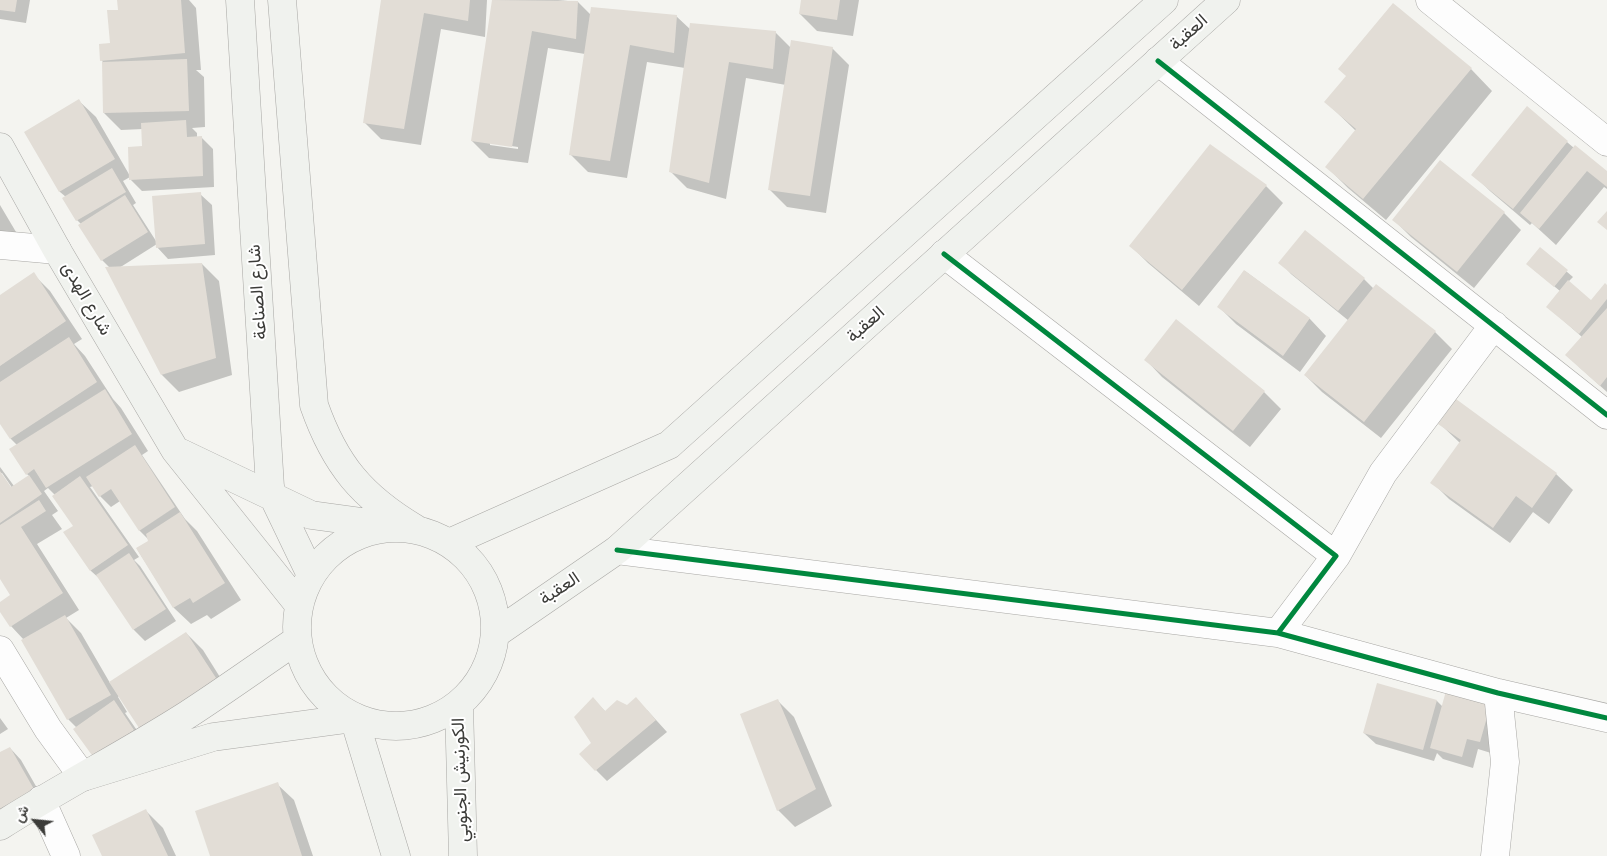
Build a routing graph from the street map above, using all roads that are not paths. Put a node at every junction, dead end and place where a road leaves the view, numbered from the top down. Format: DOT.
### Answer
graph roads {
  1 [pos="240,0"];
  2 [pos="282,0"];
  3 [pos="1164,0"];
  4 [pos="1226,0"];
  5 [pos="1430,0"];
  6 [pos="1158,61"];
  7 [pos="1607,142"];
  8 [pos="0,147"];
  9 [pos="0,245"];
  10 [pos="57,250"];
  11 [pos="944,254"];
  12 [pos="1494,325"];
  13 [pos="1607,414"];
  14 [pos="175,450"];
  15 [pos="273,496"];
  16 [pos="417,530"];
  17 [pos="449,543"];
  18 [pos="617,550"];
  19 [pos="1336,556"];
  20 [pos="311,575"];
  21 [pos="299,605"];
  22 [pos="1278,633"];
  23 [pos="495,634"];
  24 [pos="297,640"];
  25 [pos="0,650"];
  26 [pos="1498,693"];
  27 [pos="459,705"];
  28 [pos="354,718"];
  29 [pos="1607,718"];
  30 [pos="83,777"];
  31 [pos="41,800"];
  32 [pos="0,826"];
  33 [pos="66,856"];
  34 [pos="396,856"];
  35 [pos="463,856"];
  36 [pos="1495,856"];
  1 -- 15 [label="main road, شارع الصناعة"];
  2 -- 16 [label="main road"];
  3 -- 17 [label="main road"];
  4 -- 6 [label="main road, العقبة"];
  5 -- 7 [label="street"];
  6 -- 11 [label="main road, العقبة"];
  6 -- 12 [label="street"];
  8 -- 10 [label="main road, شارع الهدى"];
  9 -- 10 [label="street"];
  10 -- 14 [label="main road, شارع الهدى"];
  11 -- 18 [label="main road, العقبة"];
  11 -- 19 [label="street"];
  12 -- 13 [label="street"];
  12 -- 19 [label="street"];
  14 -- 15 [label="main road"];
  14 -- 21 [label="main road, شارع الهدى"];
  15 -- 16 [label="main road"];
  15 -- 20 [label="main road, شارع الصناعة"];
  16 -- 17 [label="main road"];
  16 -- 20 [label="main road"];
  17 -- 23 [label="main road"];
  18 -- 22 [label="street"];
  18 -- 23 [label="main road, العقبة"];
  19 -- 22 [label="street"];
  20 -- 21 [label="main road"];
  21 -- 24 [label="main road"];
  22 -- 26 [label="street"];
  23 -- 27 [label="main road"];
  24 -- 28 [label="main road"];
  24 -- 30 [label="main road"];
  25 -- 30 [label="street"];
  26 -- 29 [label="street"];
  26 -- 36 [label="street"];
  27 -- 28 [label="main road"];
  27 -- 35 [label="main road, الكورنيش الجنوبي"];
  28 -- 30 [label="main road"];
  28 -- 34 [label="main road"];
  30 -- 31 [label="main road"];
  31 -- 32 [label="main road"];
  31 -- 33 [label="street"];
}
